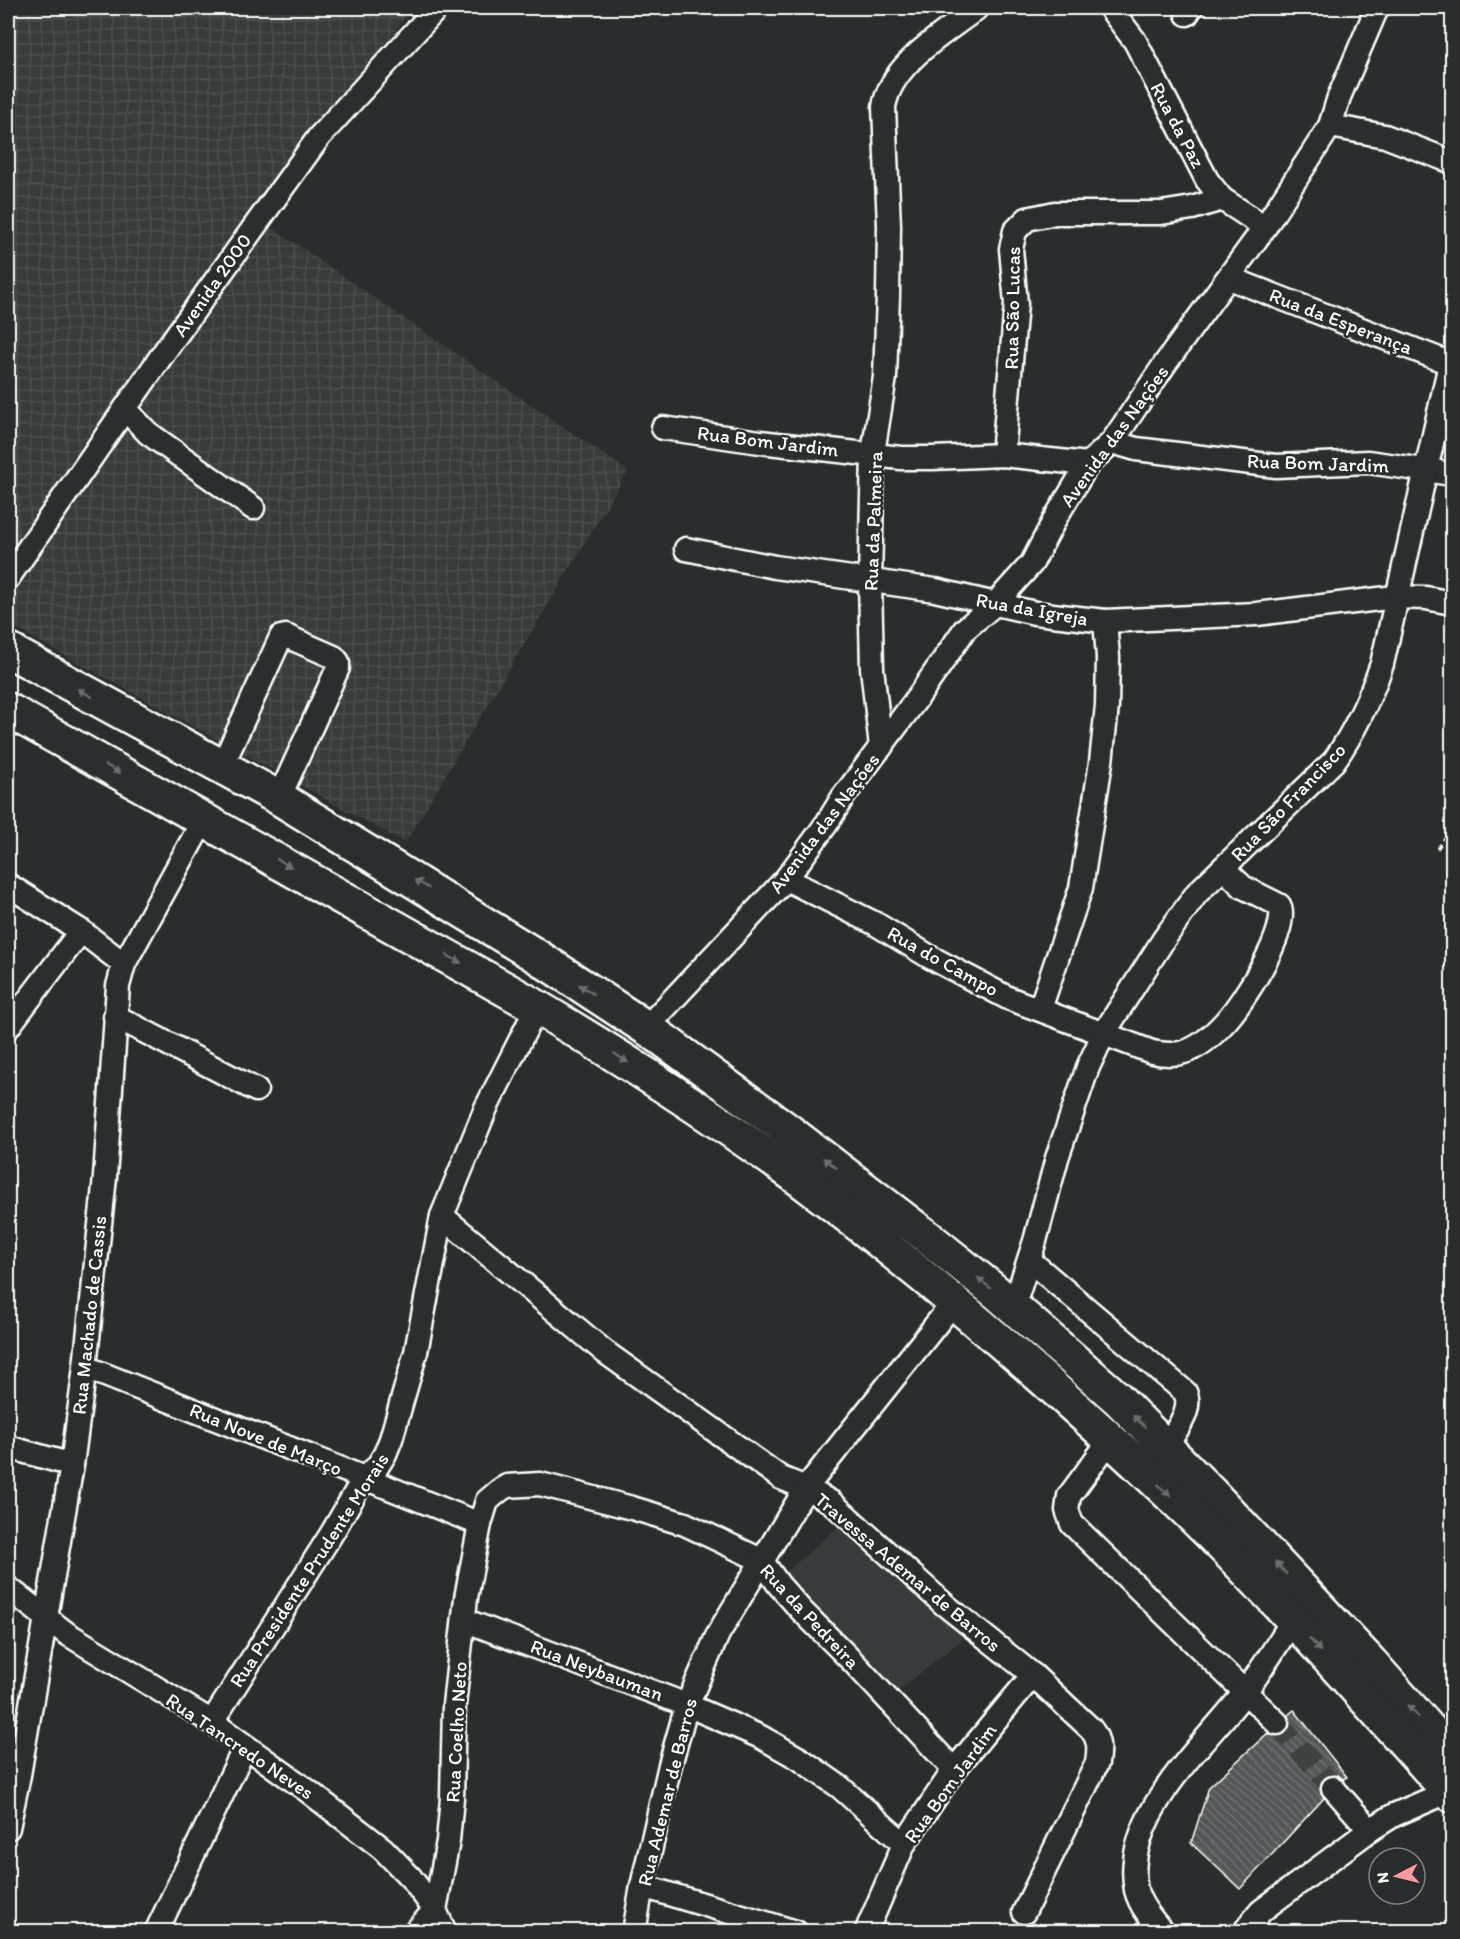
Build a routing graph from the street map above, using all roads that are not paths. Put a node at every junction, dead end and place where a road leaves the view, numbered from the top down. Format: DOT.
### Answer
graph roads {
  1 [pos="437,8"];
  2 [pos="977,8"];
  3 [pos="1110,8"];
  4 [pos="1377,8"];
  5 [pos="1330,126"];
  6 [pos="1452,162"];
  7 [pos="1222,199"];
  8 [pos="1265,227"];
  9 [pos="1229,278"];
  10 [pos="1451,364"];
  11 [pos="124,409"];
  12 [pos="663,428"];
  13 [pos="1112,442"];
  14 [pos="873,453"];
  15 [pos="1003,455"];
  16 [pos="1088,464"];
  17 [pos="1425,470"];
  18 [pos="1452,474"];
  19 [pos="253,508"];
  20 [pos="686,549"];
  21 [pos="8,578"];
  22 [pos="870,581"];
  23 [pos="1395,597"];
  24 [pos="1452,603"];
  25 [pos="995,604"];
  26 [pos="1106,621"];
  27 [pos="8,650"];
  28 [pos="8,710"];
  29 [pos="881,747"];
  30 [pos="222,766"];
  31 [pos="279,798"];
  32 [pos="204,819"];
  33 [pos="1223,868"];
  34 [pos="786,879"];
  35 [pos="8,885"];
  36 [pos="81,932"];
  37 [pos="124,964"];
  38 [pos="537,1007"];
  39 [pos="1040,1009"];
  40 [pos="115,1016"];
  41 [pos="8,1028"];
  42 [pos="646,1028"];
  43 [pos="1104,1033"];
  44 [pos="256,1090"];
  45 [pos="442,1216"];
  46 [pos="1029,1260"];
  47 [pos="954,1302"];
  48 [pos="1013,1308"];
  49 [pos="86,1367"];
  50 [pos="1110,1440"];
  51 [pos="8,1447"];
  52 [pos="1166,1448"];
  53 [pos="72,1464"];
  54 [pos="364,1478"];
  55 [pos="806,1488"];
  56 [pos="480,1524"];
  57 [pos="760,1560"];
  58 [pos="8,1588"];
  59 [pos="45,1617"];
  60 [pos="464,1620"];
  61 [pos="1293,1620"];
  62 [pos="1033,1675"];
  63 [pos="1245,1692"];
  64 [pos="687,1705"];
  65 [pos="212,1722"];
  66 [pos="1277,1724"];
  67 [pos="244,1747"];
  68 [pos="1452,1755"];
  69 [pos="954,1770"];
  70 [pos="1333,1788"];
  71 [pos="1451,1793"];
  72 [pos="8,1828"];
  73 [pos="1370,1830"];
  74 [pos="904,1844"];
  75 [pos="642,1886"];
  76 [pos="435,1910"];
  77 [pos="1024,1912"];
  78 [pos="156,1932"];
  79 [pos="415,1932"];
  80 [pos="445,1932"];
  81 [pos="634,1932"];
  82 [pos="796,1932"];
  83 [pos="866,1932"];
  84 [pos="1163,1932"];
  85 [pos="1244,1932"];
  1 -- 11 [label="street, Avenida 2000"];
  2 -- 14 [label="street, Rua da Palmeira"];
  3 -- 7 [label="street, Rua da Paz"];
  4 -- 5 [label="street, Avenida das Nações"];
  5 -- 6 [label="street"];
  5 -- 8 [label="street, Avenida das Nações"];
  7 -- 8 [label="street, Rua da Paz"];
  7 -- 15 [label="street, Rua São Lucas"];
  8 -- 9 [label="street, Avenida das Nações"];
  9 -- 10 [label="street, Rua da Esperança"];
  9 -- 13 [label="street, Avenida das Nações"];
  10 -- 17 [label="street, Rua São Francisco"];
  11 -- 19 [label="street"];
  11 -- 21 [label="street, Avenida 2000"];
  12 -- 14 [label="street, Rua Bom Jardim"];
  13 -- 16 [label="street, Avenida das Nações"];
  13 -- 17 [label="street, Rua Bom Jardim"];
  14 -- 15 [label="street, Rua Bom Jardim"];
  14 -- 22 [label="street, Rua da Palmeira"];
  15 -- 16 [label="street, Rua Bom Jardim"];
  16 -- 25 [label="street, Avenida das Nações"];
  17 -- 18 [label="street, Rua Bom Jardim"];
  17 -- 23 [label="street, Rua São Francisco"];
  20 -- 22 [label="street, Rua da Igreja"];
  22 -- 25 [label="street, Rua da Igreja"];
  22 -- 29 [label="street, Rua da Palmeira"];
  23 -- 24 [label="street, Rua da Igreja"];
  23 -- 26 [label="street, Rua da Igreja"];
  23 -- 33 [label="street, Rua São Francisco"];
  25 -- 26 [label="street, Rua da Igreja"];
  25 -- 29 [label="street, Avenida das Nações"];
  26 -- 39 [label="street"];
  30 -- 27 [label="highway, one-way"];
  28 -- 32 [label="highway, one-way"];
  29 -- 34 [label="street, Avenida das Nações"];
  30 -- 31 [label="highway"];
  30 -- 31 [label="street"];
  42 -- 31 [label="highway, one-way"];
  32 -- 37 [label="street, Rua Machado de Cassis"];
  32 -- 38 [label="highway, one-way"];
  33 -- 43 [label="street, Rua São Francisco"];
  33 -- 43 [label="street, Rua do Campo"];
  34 -- 39 [label="street, Rua do Campo"];
  34 -- 42 [label="street, Avenida das Nações"];
  35 -- 36 [label="street"];
  36 -- 37 [label="street"];
  36 -- 41 [label="street"];
  37 -- 40 [label="street, Rua Machado de Cassis"];
  38 -- 45 [label="street, Rua Presidente Prudente Morais"];
  38 -- 47 [label="highway, one-way"];
  39 -- 43 [label="street, Rua do Campo"];
  40 -- 44 [label="street"];
  40 -- 49 [label="street, Rua Machado de Cassis"];
  48 -- 42 [label="highway, one-way"];
  43 -- 46 [label="street"];
  45 -- 54 [label="street, Rua Presidente Prudente Morais"];
  45 -- 55 [label="street, Travessa Ademar de Barros"];
  46 -- 48 [label="street"];
  46 -- 52 [label="street"];
  47 -- 50 [label="highway"];
  47 -- 55 [label="street, Rua Ademar de Barros"];
  52 -- 48 [label="highway, one-way"];
  49 -- 53 [label="street, Rua Machado de Cassis"];
  49 -- 54 [label="street, Rua Nove de Março"];
  50 -- 61 [label="highway, one-way"];
  50 -- 63 [label="street"];
  51 -- 53 [label="street"];
  68 -- 52 [label="highway, one-way"];
  53 -- 59 [label="street, Rua Machado de Cassis"];
  54 -- 56 [label="street, Rua Nove de Março"];
  54 -- 65 [label="street, Rua Presidente Prudente Morais"];
  55 -- 57 [label="street, Rua Ademar de Barros"];
  55 -- 62 [label="street, Travessa Ademar de Barros"];
  56 -- 57 [label="street, Rua da Pedreira"];
  56 -- 60 [label="street, Rua Coelho Neto"];
  57 -- 64 [label="street, Rua Ademar de Barros"];
  57 -- 69 [label="street, Rua da Pedreira"];
  58 -- 59 [label="street, Rua Tancredo Neves"];
  59 -- 65 [label="street, Rua Tancredo Neves"];
  59 -- 72 [label="street, Rua Machado de Cassis"];
  60 -- 64 [label="street, Rua Neybauman"];
  60 -- 76 [label="street, Rua Coelho Neto"];
  61 -- 63 [label="street"];
  61 -- 71 [label="highway, one-way"];
  62 -- 69 [label="street, Rua Bom Jardim"];
  62 -- 77 [label="street, Travessa Ademar de Barros"];
  63 -- 66 [label="street"];
  63 -- 84 [label="street"];
  64 -- 74 [label="street, Rua Neybauman"];
  64 -- 75 [label="street, Rua Ademar de Barros"];
  65 -- 67 [label="street, Rua Tancredo Neves"];
  67 -- 76 [label="street, Rua Tancredo Neves"];
  67 -- 78 [label="street"];
  69 -- 74 [label="street, Rua Bom Jardim"];
  70 -- 73 [label="street"];
  71 -- 73 [label="street"];
  73 -- 85 [label="street"];
  74 -- 83 [label="street, Rua Bom Jardim"];
  75 -- 81 [label="street, Rua Ademar de Barros"];
  75 -- 82 [label="street"];
  76 -- 79 [label="street"];
  76 -- 80 [label="street, Rua Tancredo Neves"];
}
